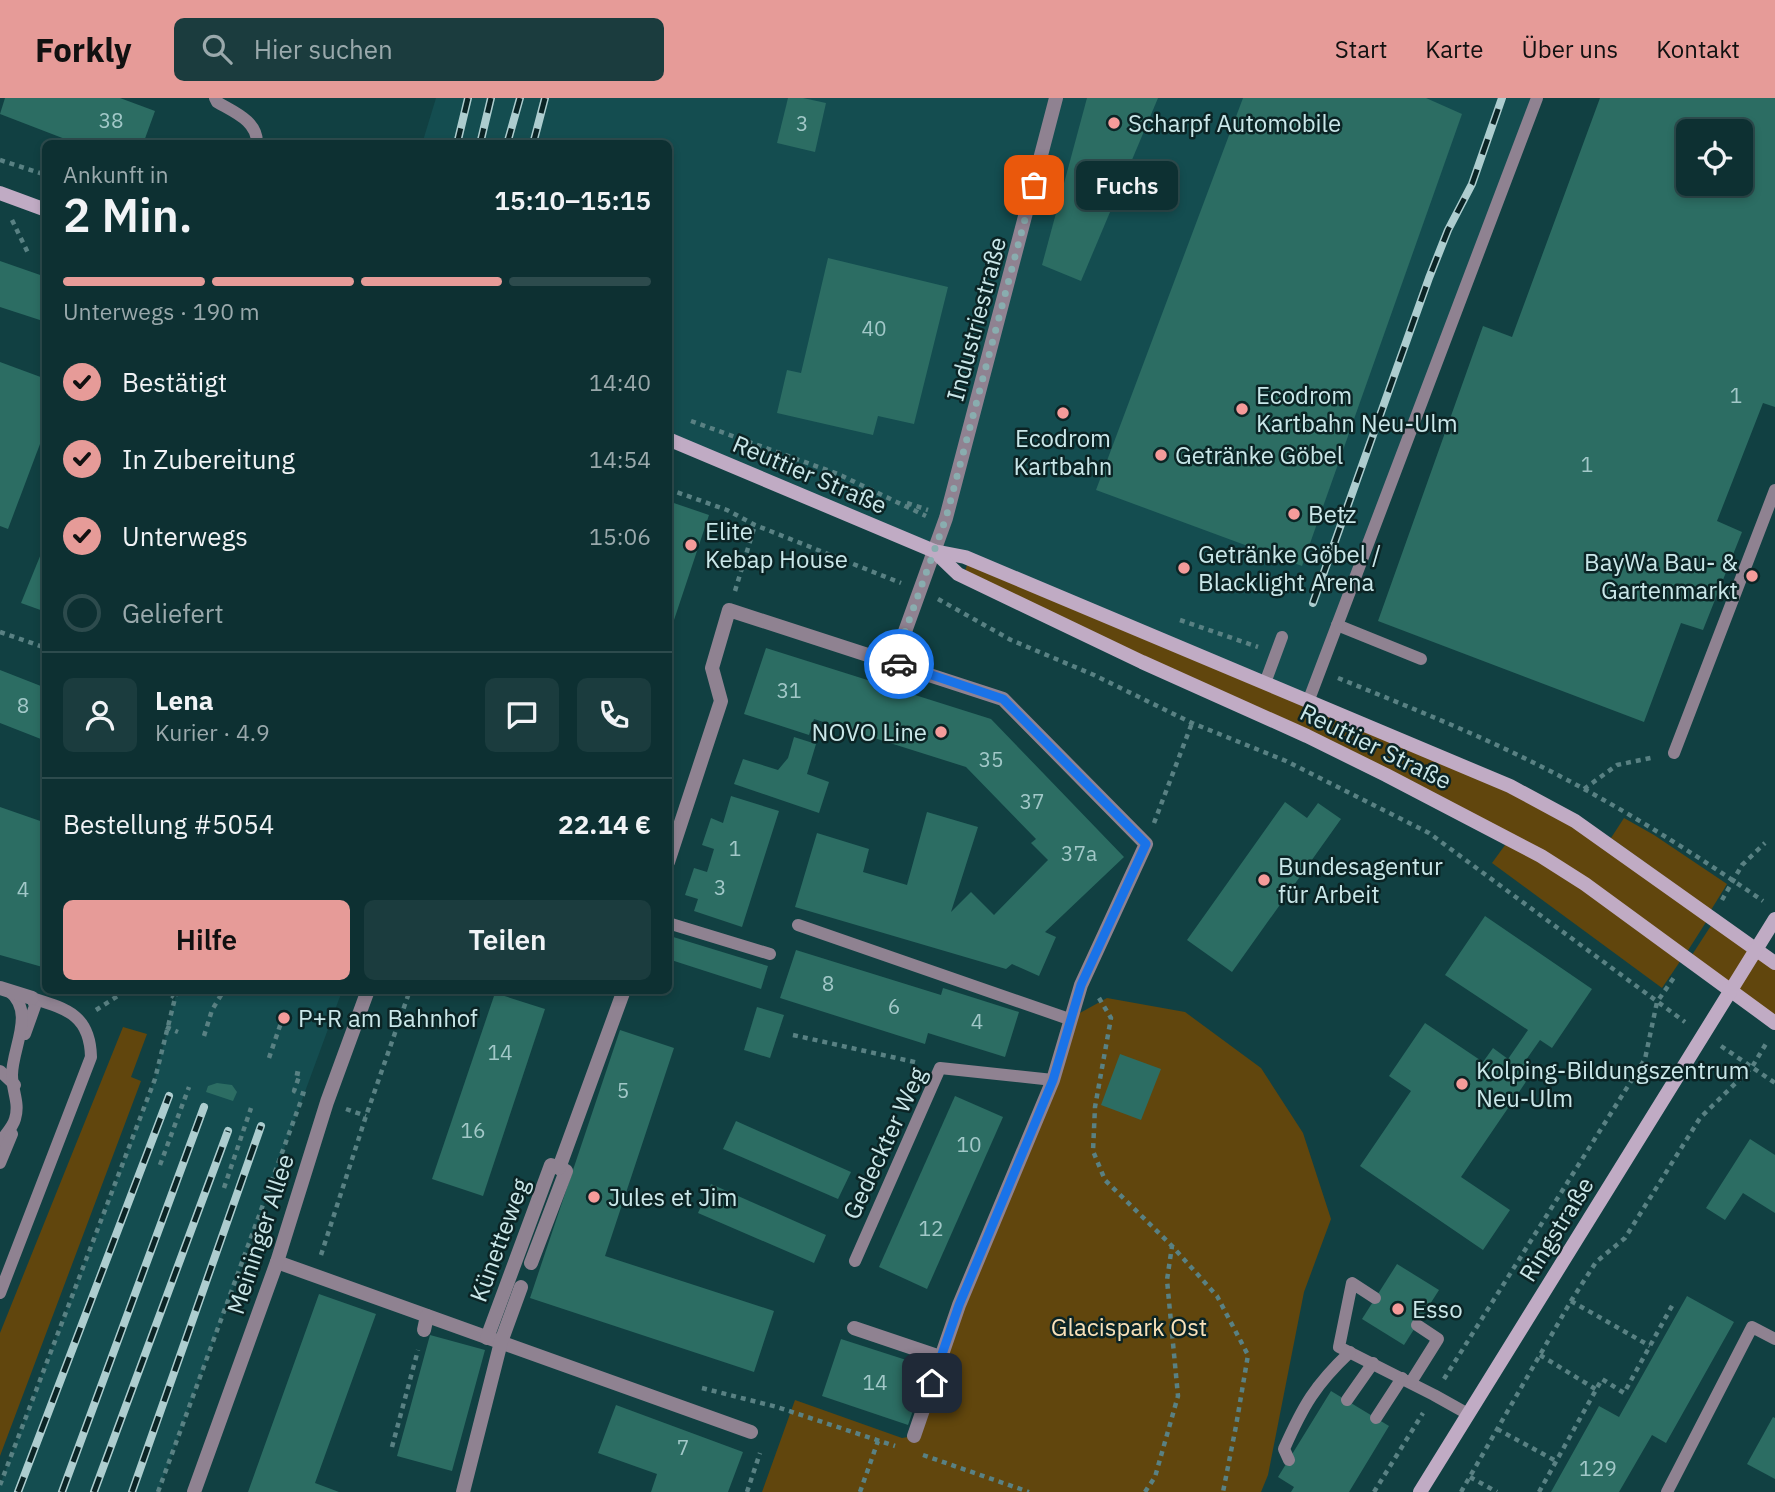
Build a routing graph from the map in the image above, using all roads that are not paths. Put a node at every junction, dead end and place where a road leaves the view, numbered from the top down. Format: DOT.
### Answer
graph roads {
  1 [pos="215,98"];
  2 [pos="1056,98"];
  3 [pos="1537,98"];
  4 [pos="256,140"];
  5 [pos="0,193"];
  6 [pos="42,209"];
  7 [pos="672,441"];
  8 [pos="1775,490"];
  9 [pos="934,551"];
  10 [pos="1337,625"];
  11 [pos="1282,638"];
  12 [pos="1421,659"];
  13 [pos="894,662"];
  14 [pos="1265,683"];
  15 [pos="1308,702"];
  16 [pos="1674,753"];
  17 [pos="672,850"];
  18 [pos="1775,919"];
  19 [pos="672,924"];
  20 [pos="797,925"];
  21 [pos="1756,950"];
  22 [pos="770,954"];
  23 [pos="1775,963"];
  24 [pos="5,990"];
  25 [pos="1732,990"];
  26 [pos="367,994"];
  27 [pos="622,996"];
  28 [pos="32,998"];
  29 [pos="1069,1019"];
  30 [pos="1775,1023"];
  31 [pos="6,1071"];
  32 [pos="1053,1080"];
  33 [pos="0,1142"];
  34 [pos="0,1163"];
  35 [pos="559,1168"];
  36 [pos="855,1261"];
  37 [pos="276,1262"];
  38 [pos="531,1263"];
  39 [pos="521,1287"];
  40 [pos="1,1289"];
  41 [pos="1375,1298"];
  42 [pos="1417,1325"];
  43 [pos="855,1328"];
  44 [pos="1775,1339"];
  45 [pos="494,1340"];
  46 [pos="1350,1352"];
  47 [pos="940,1357"];
  48 [pos="1373,1363"];
  49 [pos="1406,1380"];
  50 [pos="1348,1400"];
  51 [pos="1468,1414"];
  52 [pos="1377,1418"];
  53 [pos="751,1432"];
  54 [pos="914,1436"];
  55 [pos="1289,1460"];
  56 [pos="194,1492"];
  57 [pos="463,1492"];
  58 [pos="1420,1492"];
  59 [pos="1667,1492"];
  1 -- 4 [label="lane"];
  2 -- 9 [label="street, Industriestraße"];
  3 -- 10 [label="lane"];
  5 -- 6 [label="main road"];
  7 -- 9 [label="main road, Reuttier Straße"];
  8 -- 16 [label="lane"];
  9 -- 13 [label="street"];
  9 -- 14 [label="main road, Reuttier Straße"];
  9 -- 25 [label="main road, Reuttier Straße"];
  10 -- 12 [label="lane"];
  10 -- 15 [label="lane"];
  11 -- 14 [label="lane"];
  13 -- 17 [label="street"];
  13 -- 29 [label="street"];
  14 -- 15 [label="main road, Reuttier Straße"];
  15 -- 21 [label="main road, Reuttier Straße"];
  18 -- 21 [label="main road, Ringstraße"];
  19 -- 22 [label="lane"];
  20 -- 29 [label="lane"];
  21 -- 23 [label="main road, Reuttier Straße"];
  21 -- 25 [label="main road, Ringstraße"];
  24 -- 28 [label="street"];
  24 -- 31 [label="lane"];
  25 -- 30 [label="main road, Reuttier Straße"];
  25 -- 51 [label="main road, Ringstraße"];
  26 -- 37 [label="street, Meininger Allee"];
  27 -- 35 [label="street, Künetteweg"];
  28 -- 31 [label="lane"];
  28 -- 40 [label="lane"];
  29 -- 32 [label="street"];
  31 -- 33 [label="lane"];
  31 -- 34 [label="lane"];
  32 -- 36 [label="lane, Gedeckter Weg"];
  32 -- 47 [label="street"];
  35 -- 38 [label="street, Künetteweg"];
  35 -- 45 [label="street, Künetteweg"];
  37 -- 45 [label="street"];
  37 -- 56 [label="street, Meininger Allee"];
  39 -- 45 [label="street, Künetteweg"];
  41 -- 46 [label="lane"];
  42 -- 49 [label="lane"];
  43 -- 47 [label="street"];
  44 -- 59 [label="lane"];
  45 -- 53 [label="street"];
  45 -- 57 [label="street"];
  46 -- 48 [label="lane"];
  46 -- 55 [label="lane"];
  47 -- 54 [label="street"];
  48 -- 49 [label="lane"];
  48 -- 50 [label="lane"];
  49 -- 51 [label="lane"];
  49 -- 52 [label="lane"];
  51 -- 58 [label="main road, Ringstraße"];
}
